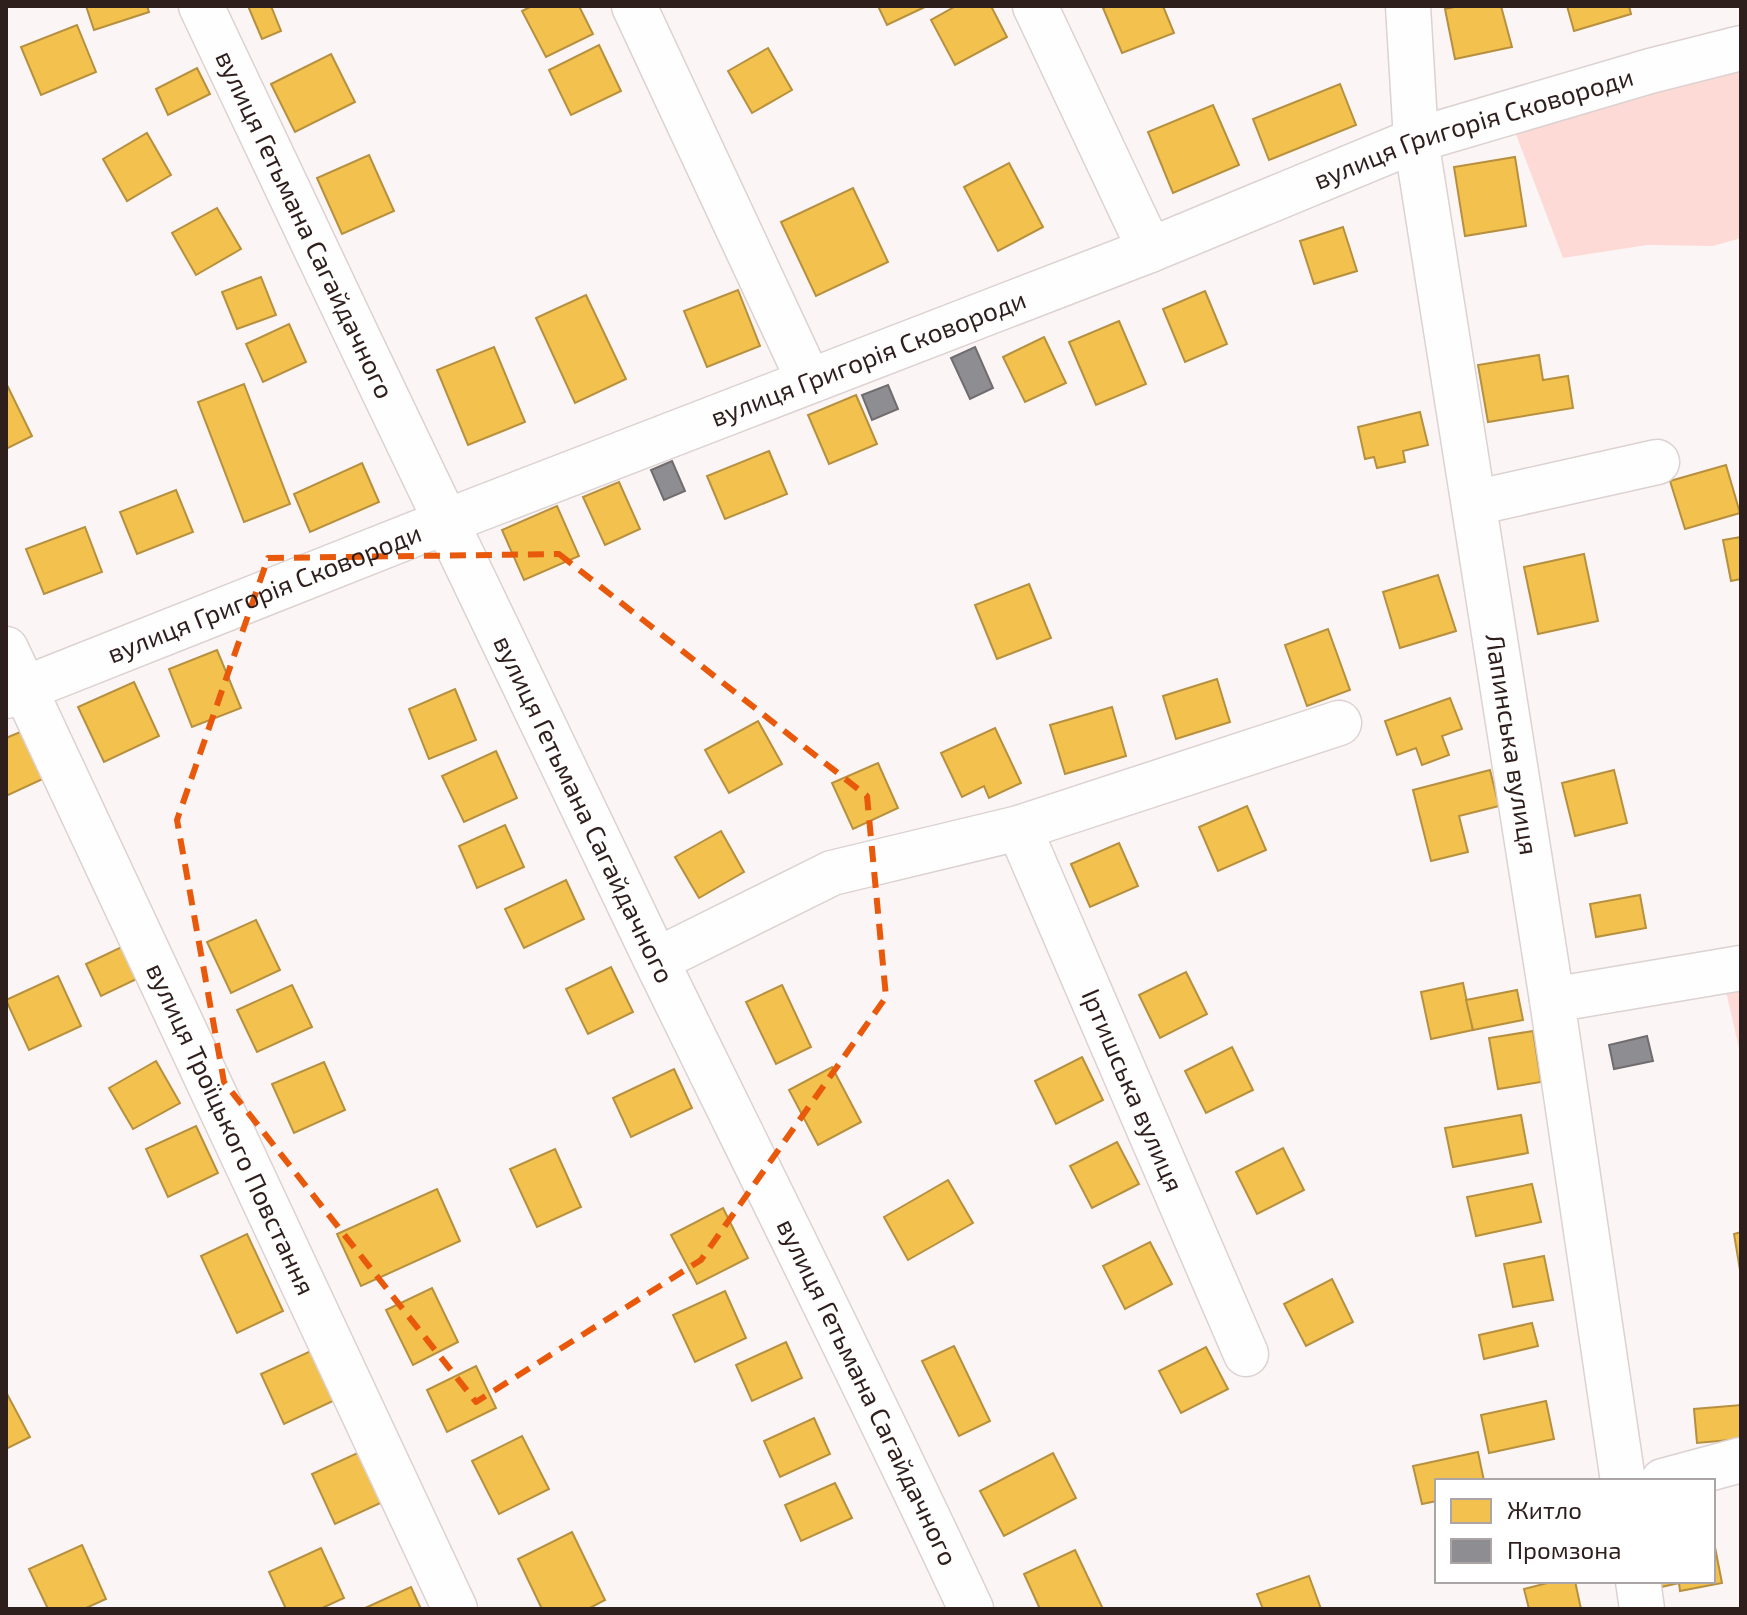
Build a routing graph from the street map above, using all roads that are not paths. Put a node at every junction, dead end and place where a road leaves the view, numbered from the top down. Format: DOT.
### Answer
graph roads {
  1 [pos="201,6"];
  2 [pos="634,6"];
  3 [pos="1035,6"];
  4 [pos="1408,6"];
  5 [pos="1741,48"];
  6 [pos="1416,140"];
  7 [pos="1150,250"];
  8 [pos="809,381"];
  9 [pos="1657,462"];
  10 [pos="1474,503"];
  11 [pos="445,522"];
  12 [pos="6,649"];
  13 [pos="16,693"];
  14 [pos="1339,723"];
  15 [pos="1019,828"];
  16 [pos="657,960"];
  17 [pos="1741,968"];
  18 [pos="1552,1000"];
  19 [pos="1246,1354"];
  20 [pos="1741,1460"];
  21 [pos="1623,1479"];
  22 [pos="1670,1479"];
  23 [pos="1638,1583"];
  24 [pos="455,1609"];
  25 [pos="971,1609"];
  26 [pos="1642,1609"];
  1 -- 11 [label="street, вулиця Гетьмана Сагайдачного"];
  2 -- 8 [label="street"];
  3 -- 7 [label="street"];
  4 -- 6 [label="street, Лапинська вулиця"];
  5 -- 6 [label="street, вулиця Григорія Сковороди"];
  6 -- 7 [label="street, вулиця Григорія Сковороди"];
  6 -- 10 [label="street, Лапинська вулиця"];
  7 -- 8 [label="street, вулиця Григорія Сковороди"];
  8 -- 11 [label="street, вулиця Григорія Сковороди"];
  9 -- 10 [label="street"];
  10 -- 18 [label="street, Лапинська вулиця"];
  11 -- 13 [label="street, вулиця Григорія Сковороди"];
  11 -- 16 [label="street, вулиця Гетьмана Сагайдачного"];
  12 -- 13 [label="street, вулиця Троїцького Повстання"];
  13 -- 24 [label="street, вулиця Троїцького Повстання"];
  14 -- 15 [label="street"];
  15 -- 16 [label="street"];
  15 -- 19 [label="street, Іртишська вулиця"];
  16 -- 25 [label="street, вулиця Гетьмана Сагайдачного"];
  17 -- 18 [label="street"];
  18 -- 21 [label="street, Лапинська вулиця"];
  20 -- 22 [label="street"];
  23 -- 26 [label="street"];
}
